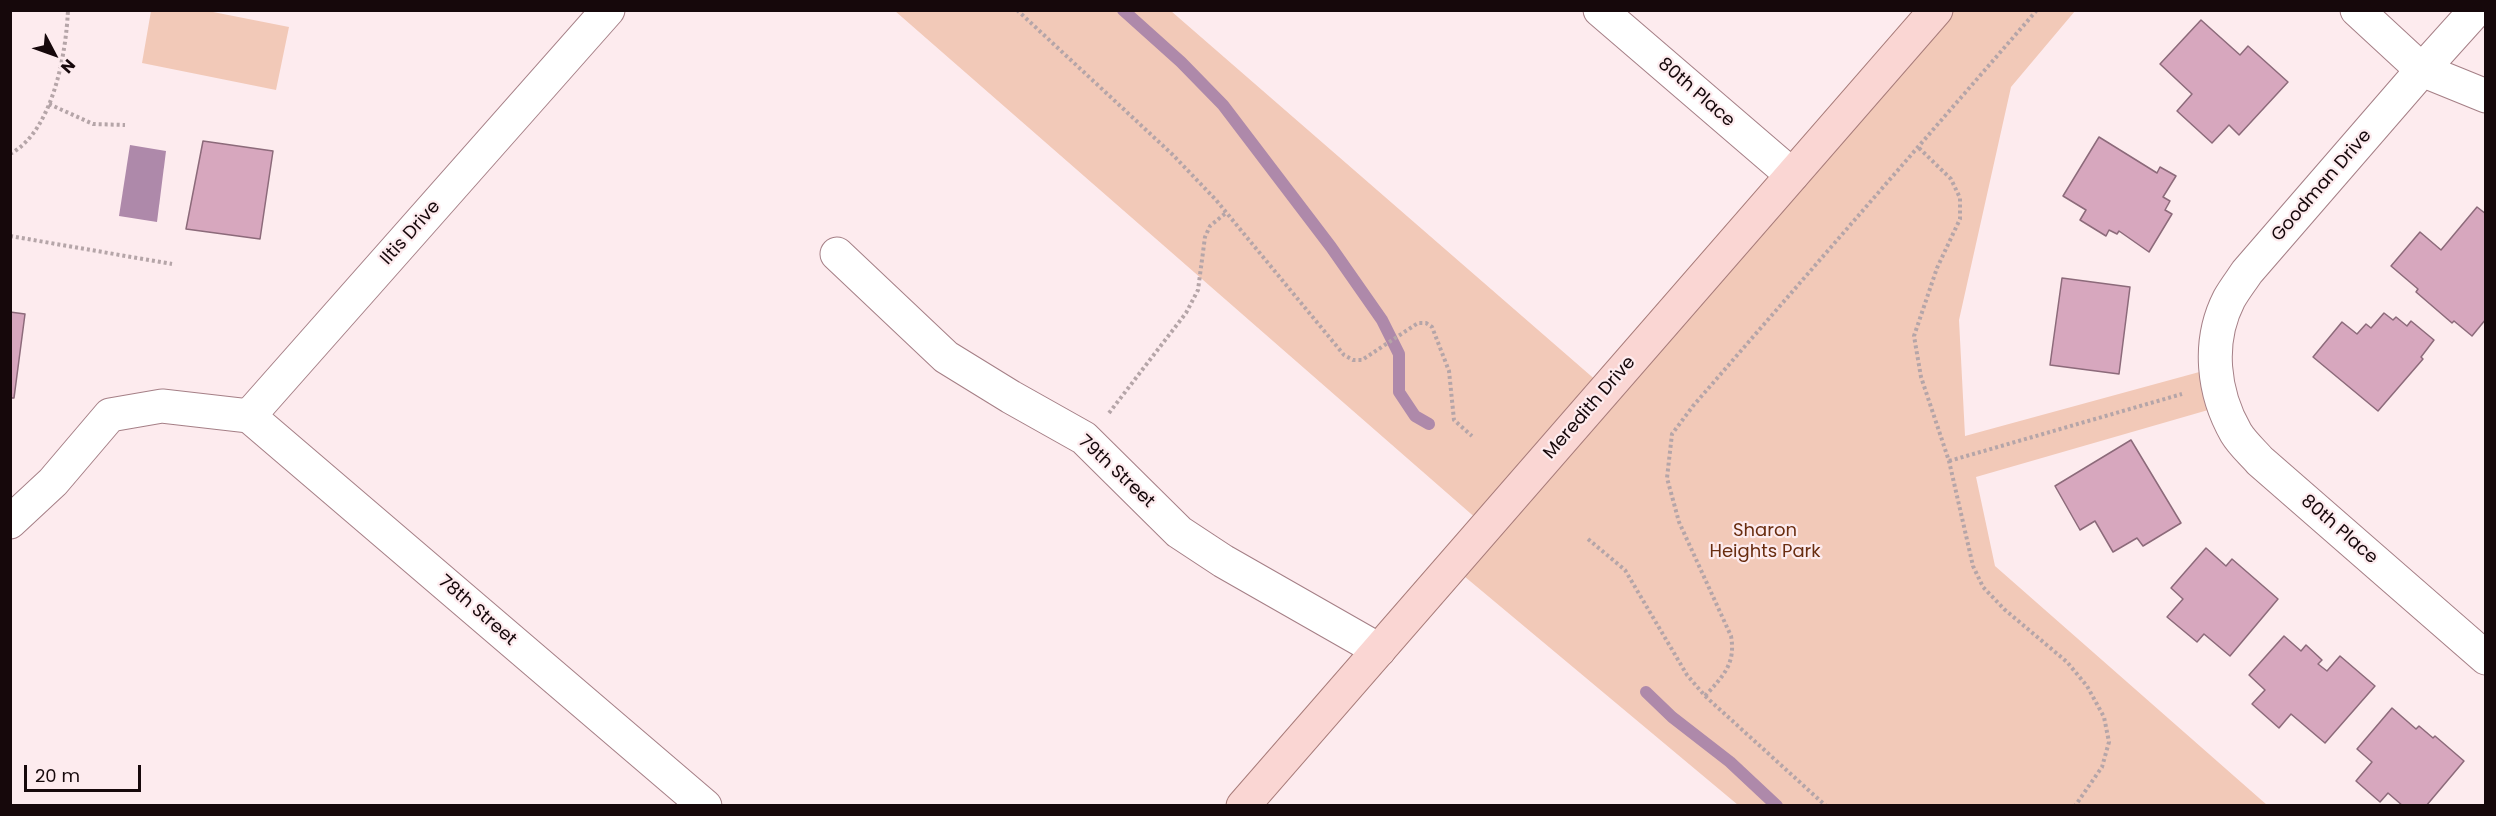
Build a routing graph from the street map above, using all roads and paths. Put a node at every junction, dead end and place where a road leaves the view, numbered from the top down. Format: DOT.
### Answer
graph roads {
  1 [pos="68,10"];
  2 [pos="608,10"];
  3 [pos="1017,10"];
  4 [pos="1600,10"];
  5 [pos="1936,10"];
  6 [pos="2037,10"];
  7 [pos="2357,10"];
  8 [pos="2476,10"];
  9 [pos="2422,70"];
  10 [pos="2486,96"];
  11 [pos="49,104"];
  12 [pos="125,125"];
  13 [pos="1919,148"];
  14 [pos="10,154"];
  15 [pos="1792,175"];
  16 [pos="1227,212"];
  17 [pos="10,236"];
  18 [pos="837,254"];
  19 [pos="172,264"];
  20 [pos="2217,383"];
  21 [pos="249,416"];
  22 [pos="1472,436"];
  23 [pos="1086,440"];
  24 [pos="1949,461"];
  25 [pos="10,522"];
  26 [pos="1588,539"];
  27 [pos="1379,650"];
  28 [pos="2486,658"];
  29 [pos="1705,696"];
  30 [pos="705,806"];
  31 [pos="1243,806"];
  32 [pos="1826,806"];
  33 [pos="2075,806"];
  1 -- 11 [label="path"];
  2 -- 21 [label="street, Iltis Drive"];
  3 -- 16 [label="path"];
  4 -- 15 [label="street, 80th Place"];
  5 -- 15 [label="main road, Meredith Drive"];
  6 -- 13 [label="path"];
  7 -- 9 [label="street"];
  8 -- 9 [label="street, Goodman Drive"];
  9 -- 10 [label="street"];
  9 -- 20 [label="street, Goodman Drive"];
  11 -- 12 [label="path"];
  11 -- 14 [label="path"];
  13 -- 24 [label="path"];
  13 -- 29 [label="path"];
  15 -- 27 [label="main road, Meredith Drive"];
  16 -- 22 [label="path"];
  16 -- 23 [label="path"];
  17 -- 19 [label="path"];
  18 -- 23 [label="street, 79th Street"];
  20 -- 24 [label="path"];
  20 -- 28 [label="street, 80th Place"];
  21 -- 25 [label="street"];
  21 -- 30 [label="street, 78th Street"];
  23 -- 27 [label="street, 79th Street"];
  24 -- 33 [label="path"];
  26 -- 29 [label="path"];
  27 -- 31 [label="main road, Meredith Drive"];
  29 -- 32 [label="path"];
}
